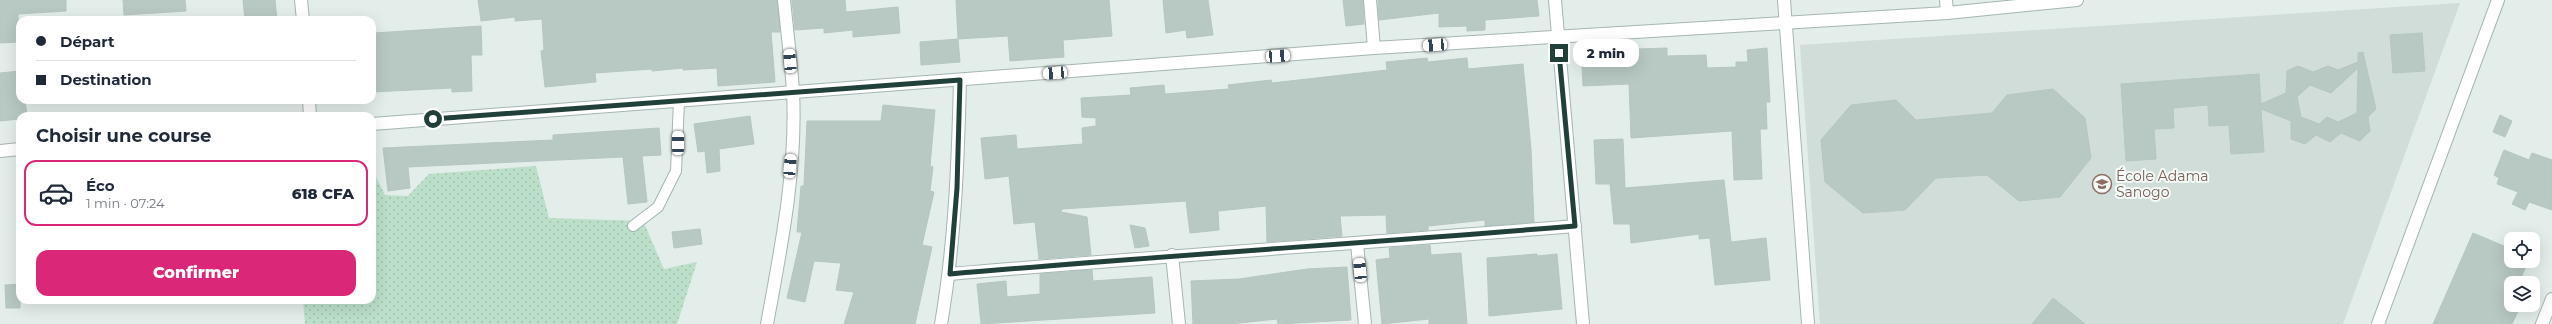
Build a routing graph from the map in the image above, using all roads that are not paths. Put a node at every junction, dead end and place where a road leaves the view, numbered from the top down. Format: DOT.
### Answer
graph roads {
  1 [pos="301,0"];
  2 [pos="784,0"];
  3 [pos="1370,0"];
  4 [pos="1555,0"];
  5 [pos="1784,0"];
  6 [pos="1946,0"];
  7 [pos="2077,0"];
  8 [pos="2498,0"];
  9 [pos="1947,13"];
  10 [pos="302,16"];
  11 [pos="1786,22"];
  12 [pos="1557,37"];
  13 [pos="1374,48"];
  14 [pos="960,80"];
  15 [pos="793,92"];
  16 [pos="679,100"];
  17 [pos="376,124"];
  18 [pos="16,149"];
  19 [pos="0,151"];
  20 [pos="633,226"];
  21 [pos="1575,226"];
  22 [pos="1357,244"];
  23 [pos="1172,255"];
  24 [pos="950,274"];
  25 [pos="2552,299"];
  26 [pos="767,324"];
  27 [pos="941,324"];
  28 [pos="1178,324"];
  29 [pos="1366,324"];
  30 [pos="1583,324"];
  31 [pos="1808,324"];
  32 [pos="2378,324"];
  33 [pos="2542,324"];
  1 -- 10 [label="street"];
  2 -- 15 [label="street"];
  3 -- 13 [label="street"];
  4 -- 12 [label="street"];
  5 -- 11 [label="street"];
  6 -- 9 [label="street"];
  7 -- 9 [label="street"];
  8 -- 32 [label="street"];
  9 -- 11 [label="street"];
  11 -- 12 [label="street"];
  11 -- 31 [label="street"];
  12 -- 13 [label="street"];
  12 -- 21 [label="street"];
  13 -- 14 [label="street"];
  14 -- 15 [label="street"];
  14 -- 24 [label="street"];
  15 -- 16 [label="street"];
  15 -- 26 [label="street"];
  16 -- 17 [label="street"];
  16 -- 20 [label="lane"];
  18 -- 19 [label="street"];
  21 -- 22 [label="street"];
  21 -- 30 [label="street"];
  22 -- 23 [label="street"];
  22 -- 29 [label="street"];
  23 -- 24 [label="street"];
  23 -- 28 [label="street"];
  24 -- 27 [label="street"];
  25 -- 33 [label="street"];
}
